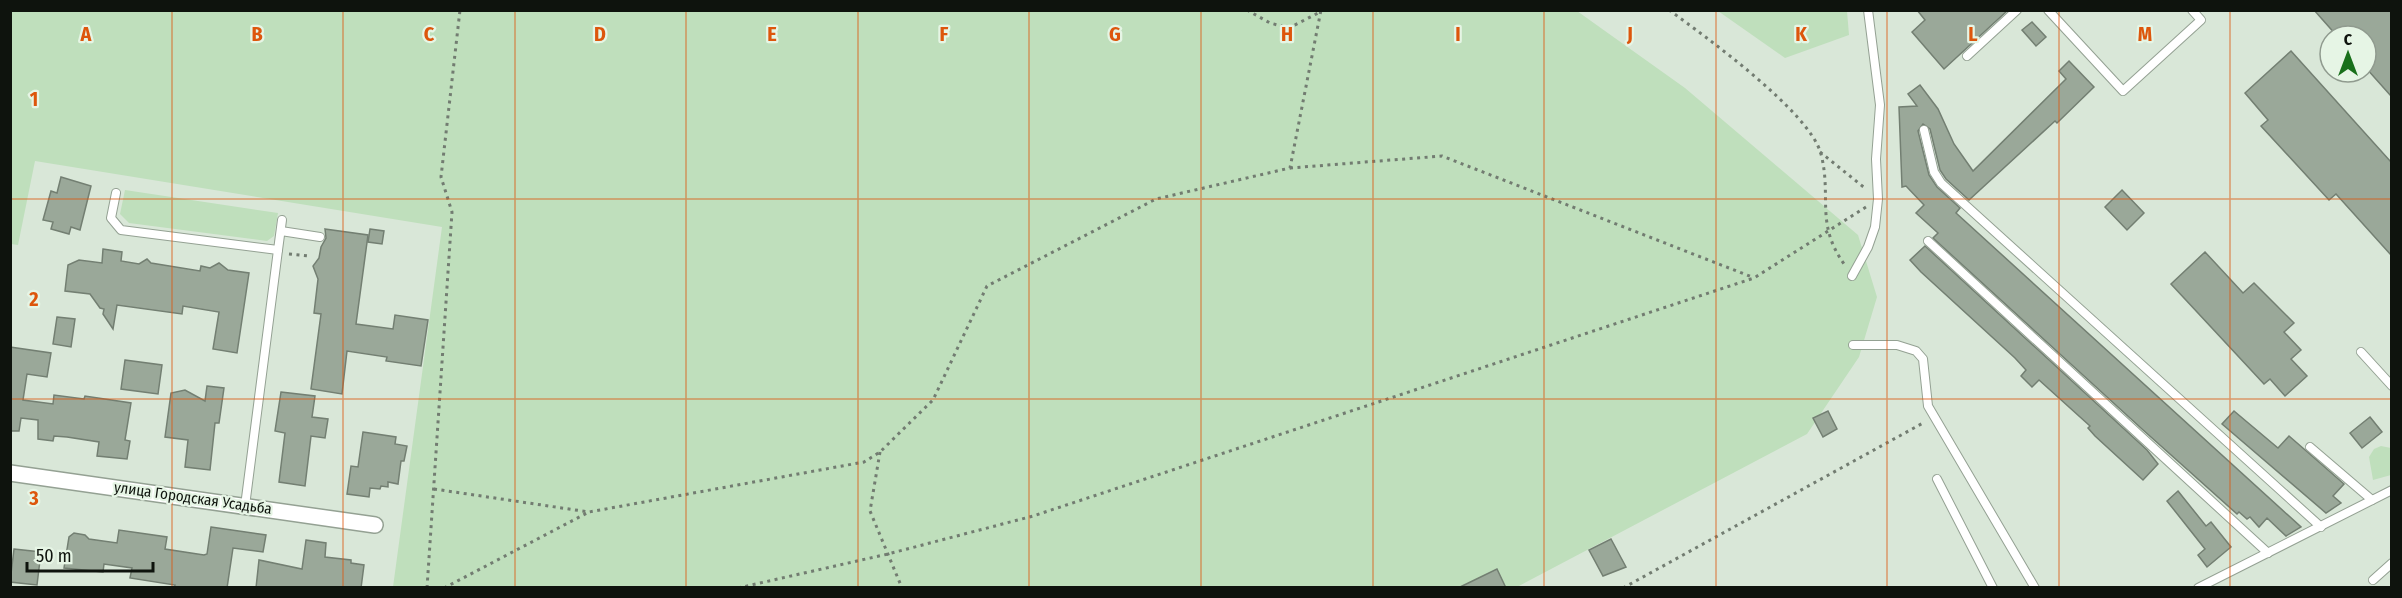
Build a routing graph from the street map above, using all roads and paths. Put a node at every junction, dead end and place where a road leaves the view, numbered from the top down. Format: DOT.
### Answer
graph roads {
  1 [pos="460,10"];
  2 [pos="1246,10"];
  3 [pos="1669,10"];
  4 [pos="1868,10"];
  5 [pos="2017,10"];
  6 [pos="2048,10"];
  7 [pos="2192,10"];
  8 [pos="1321,11"];
  9 [pos="1968,56"];
  10 [pos="1924,130"];
  11 [pos="1820,152"];
  12 [pos="1290,168"];
  13 [pos="116,193"];
  14 [pos="1878,199"];
  15 [pos="282,220"];
  16 [pos="281,231"];
  17 [pos="1827,232"];
  18 [pos="320,237"];
  19 [pos="1928,241"];
  20 [pos="278,251"];
  21 [pos="309,256"];
  22 [pos="1852,276"];
  23 [pos="1754,278"];
  24 [pos="1853,345"];
  25 [pos="2361,352"];
  26 [pos="2391,386"];
  27 [pos="1923,423"];
  28 [pos="2310,447"];
  29 [pos="880,452"];
  30 [pos="10,473"];
  31 [pos="1937,478"];
  32 [pos="434,489"];
  33 [pos="2391,489"];
  34 [pos="2372,500"];
  35 [pos="245,506"];
  36 [pos="589,512"];
  37 [pos="375,525"];
  38 [pos="2321,527"];
  39 [pos="2268,553"];
  40 [pos="888,554"];
  41 [pos="2391,563"];
  42 [pos="2373,580"];
  43 [pos="427,588"];
  44 [pos="444,588"];
  45 [pos="738,588"];
  46 [pos="902,588"];
  47 [pos="1623,588"];
  48 [pos="1993,588"];
  49 [pos="2035,588"];
  50 [pos="2198,588"];
  1 -- 32 [label="path"];
  2 -- 8 [label="path"];
  3 -- 11 [label="path"];
  4 -- 14 [label="lane"];
  5 -- 9 [label="lane"];
  6 -- 7 [label="lane"];
  8 -- 12 [label="path"];
  10 -- 38 [label="lane"];
  11 -- 14 [label="path"];
  11 -- 17 [label="path"];
  12 -- 23 [label="path"];
  12 -- 29 [label="path"];
  13 -- 20 [label="lane"];
  14 -- 17 [label="path"];
  14 -- 22 [label="lane"];
  15 -- 16 [label="lane"];
  16 -- 18 [label="lane"];
  16 -- 20 [label="lane"];
  17 -- 22 [label="path"];
  17 -- 23 [label="path"];
  19 -- 39 [label="lane"];
  20 -- 21 [label="path"];
  20 -- 35 [label="lane"];
  23 -- 40 [label="path"];
  24 -- 49 [label="lane"];
  25 -- 26 [label="lane"];
  27 -- 47 [label="path"];
  28 -- 34 [label="lane"];
  29 -- 36 [label="path"];
  29 -- 40 [label="path"];
  30 -- 35 [label="street, улица Городская Усадьба"];
  31 -- 48 [label="lane"];
  32 -- 36 [label="path"];
  32 -- 43 [label="path"];
  33 -- 34 [label="lane"];
  34 -- 38 [label="lane"];
  35 -- 37 [label="street, улица Городская Усадьба"];
  36 -- 44 [label="path"];
  38 -- 39 [label="lane"];
  39 -- 50 [label="lane"];
  40 -- 45 [label="path"];
  40 -- 46 [label="path"];
  41 -- 42 [label="lane"];
}
